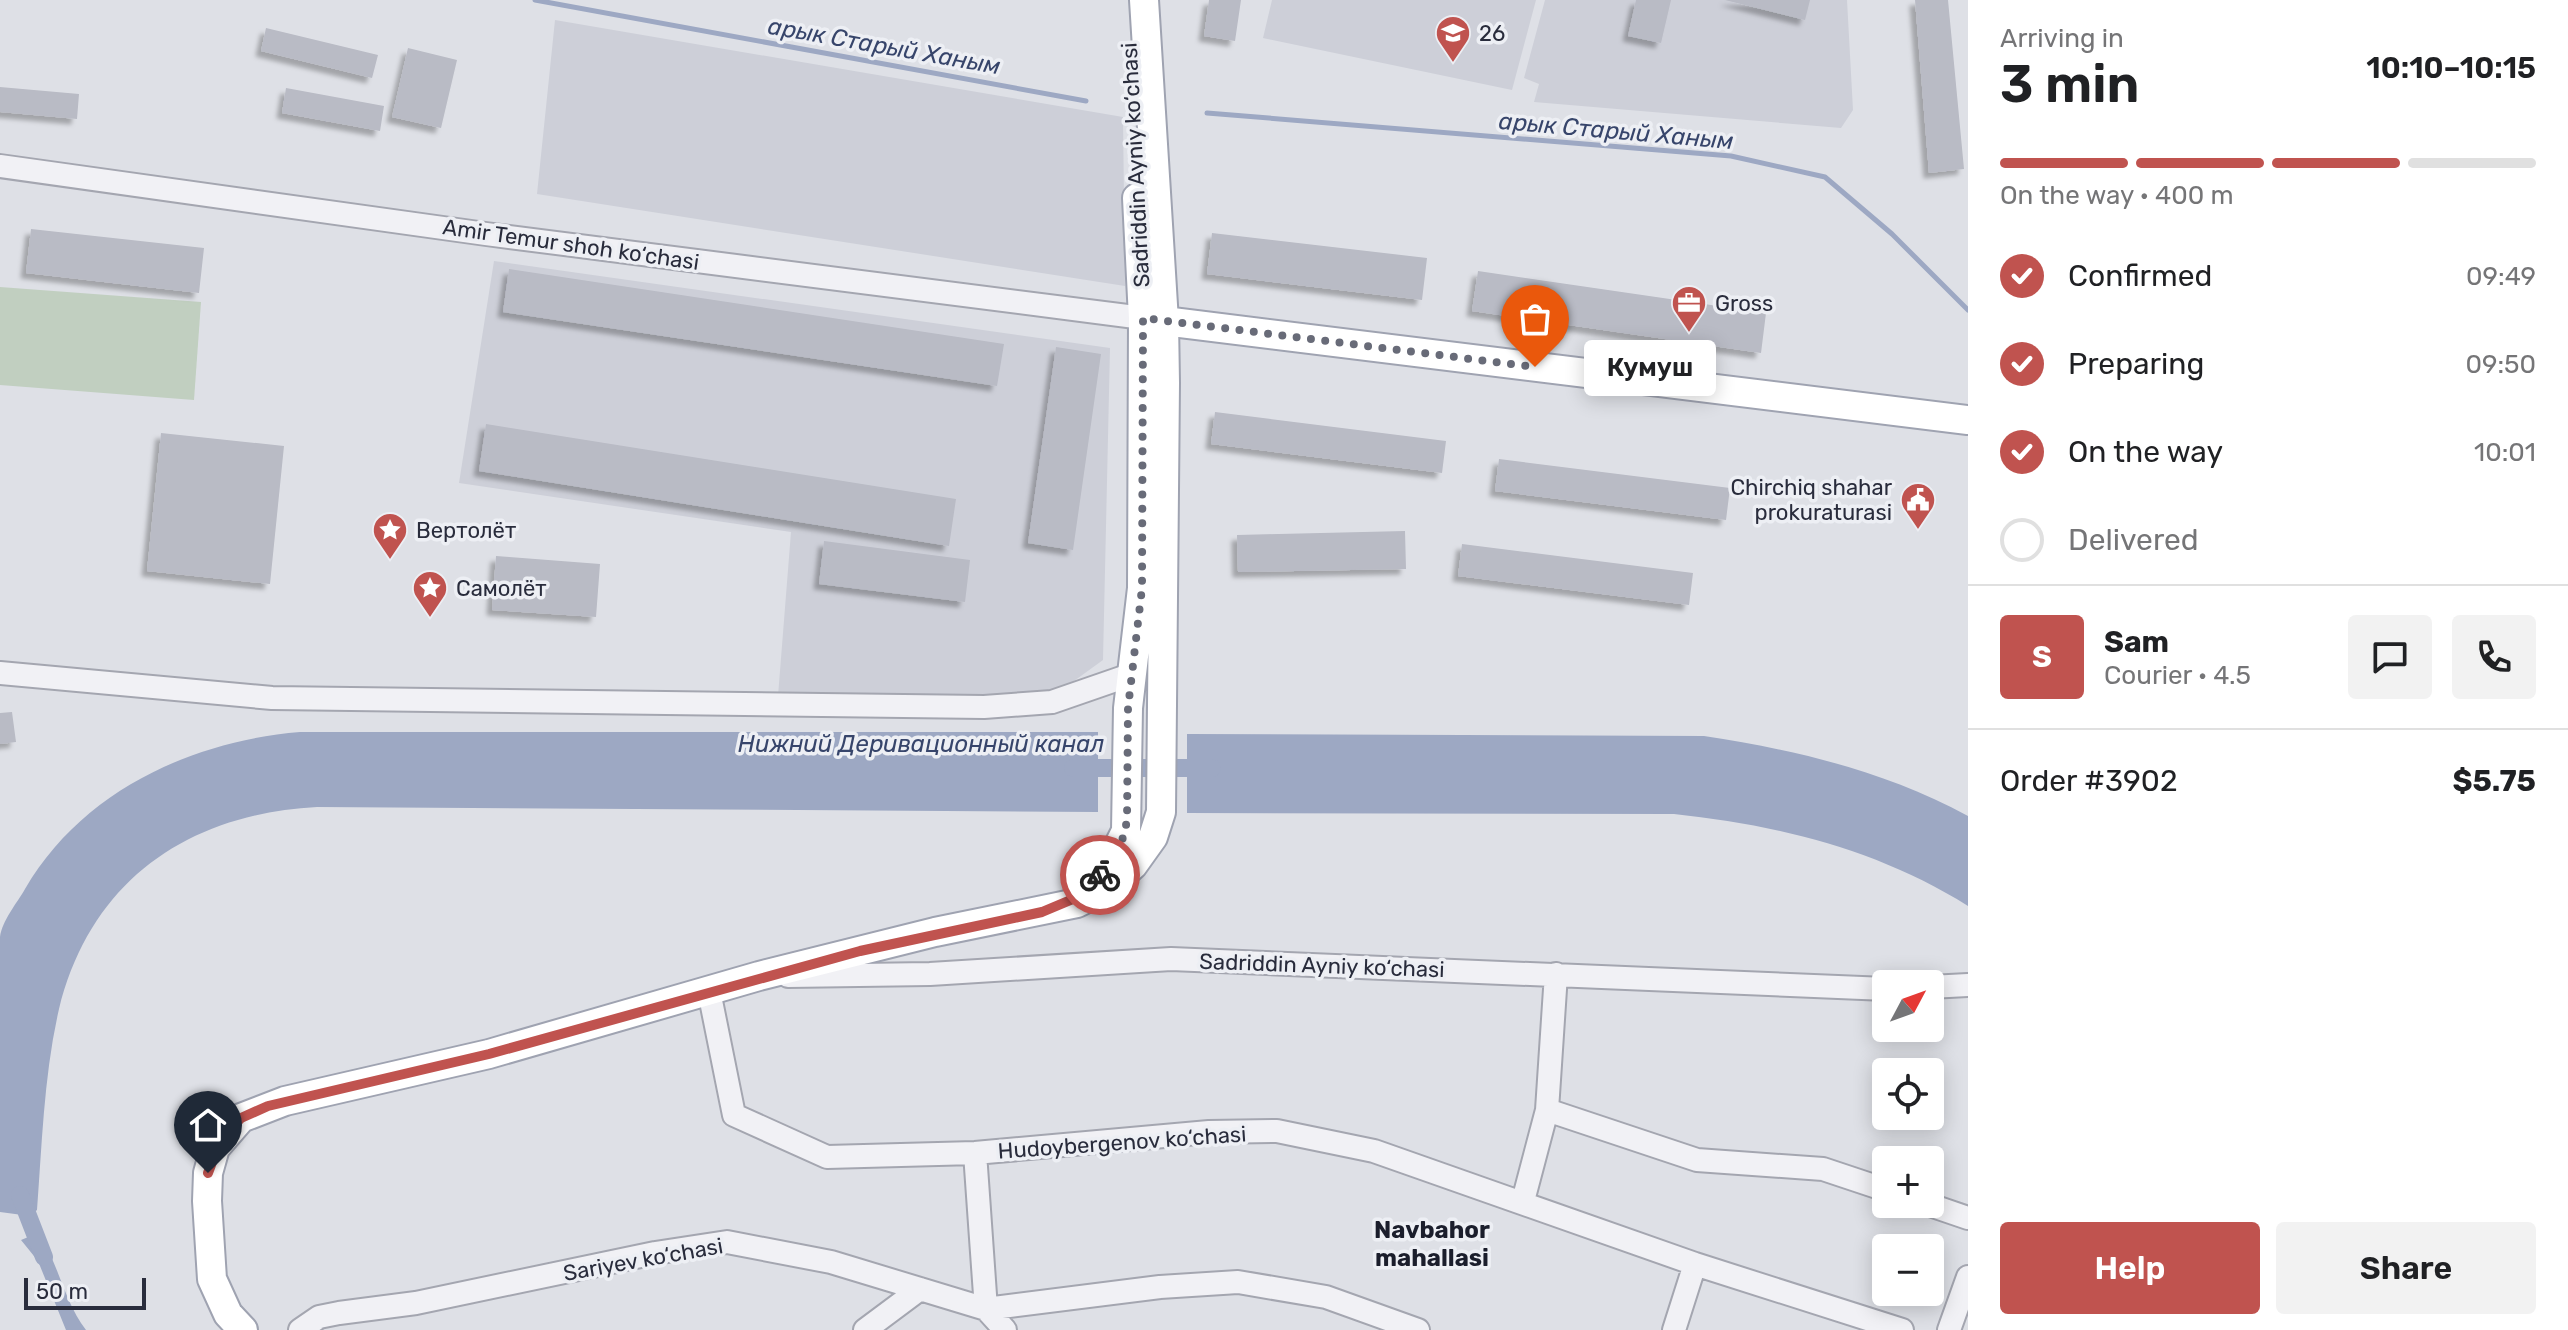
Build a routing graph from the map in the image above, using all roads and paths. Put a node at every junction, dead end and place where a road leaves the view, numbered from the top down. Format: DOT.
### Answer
graph roads {
  1 [pos="1127,0"];
  2 [pos="1144,0"];
  3 [pos="0,166"];
  4 [pos="1154,320"];
  5 [pos="1968,420"];
  6 [pos="0,673"];
  7 [pos="1130,675"];
  8 [pos="1042,912"];
  9 [pos="1556,974"];
  10 [pos="759,976"];
  11 [pos="1968,985"];
  12 [pos="1944,986"];
  13 [pos="1872,988"];
  14 [pos="709,991"];
  15 [pos="1547,1110"];
  16 [pos="975,1153"];
  17 [pos="1872,1185"];
  18 [pos="1523,1201"];
  19 [pos="1944,1210"];
  20 [pos="1968,1218"];
  21 [pos="1695,1264"];
  22 [pos="1968,1277"];
  23 [pos="920,1289"];
  24 [pos="986,1309"];
  25 [pos="243,1330"];
  26 [pos="300,1330"];
  27 [pos="865,1330"];
  28 [pos="1005,1330"];
  29 [pos="1418,1330"];
  30 [pos="1674,1330"];
  31 [pos="1902,1330"];
  32 [pos="1949,1330"];
  1 -- 4 [label="main road, Sadriddin Ayniy ko‘chasi"];
  2 -- 4 [label="main road, Sadriddin Ayniy ko‘chasi"];
  3 -- 4 [label="street, Amir Temur shoh ko‘chasi"];
  4 -- 5 [label="main road, Amir Temur shoh ko‘chasi"];
  4 -- 7 [label="main road, Sadriddin Ayniy ko‘chasi"];
  4 -- 8 [label="main road, Sadriddin Ayniy ko‘chasi"];
  6 -- 7 [label="street"];
  7 -- 8 [label="main road, Sadriddin Ayniy ko‘chasi"];
  8 -- 10 [label="main road, Sadriddin Ayniy ko‘chasi"];
  9 -- 10 [label="street, Sadriddin Ayniy ko‘chasi"];
  9 -- 13 [label="street, Sadriddin Ayniy ko‘chasi"];
  9 -- 15 [label="street"];
  10 -- 14 [label="main road, Sadriddin Ayniy ko‘chasi"];
  11 -- 12 [label="street"];
  14 -- 16 [label="street, Hudoybergenov ko‘chasi"];
  14 -- 25 [label="main road, Sadriddin Ayniy ko‘chasi"];
  15 -- 17 [label="street"];
  15 -- 18 [label="street"];
  16 -- 18 [label="street, Hudoybergenov ko‘chasi"];
  16 -- 24 [label="street"];
  18 -- 21 [label="street, Hudoybergenov ko‘chasi"];
  19 -- 20 [label="street"];
  21 -- 30 [label="street"];
  21 -- 31 [label="street, Hudoybergenov ko‘chasi"];
  22 -- 32 [label="street"];
  23 -- 24 [label="street, Sariyev ko‘chasi"];
  23 -- 26 [label="street, Sariyev ko‘chasi"];
  23 -- 27 [label="street"];
  24 -- 28 [label="street"];
  24 -- 29 [label="street, Sariyev ko‘chasi"];
}
